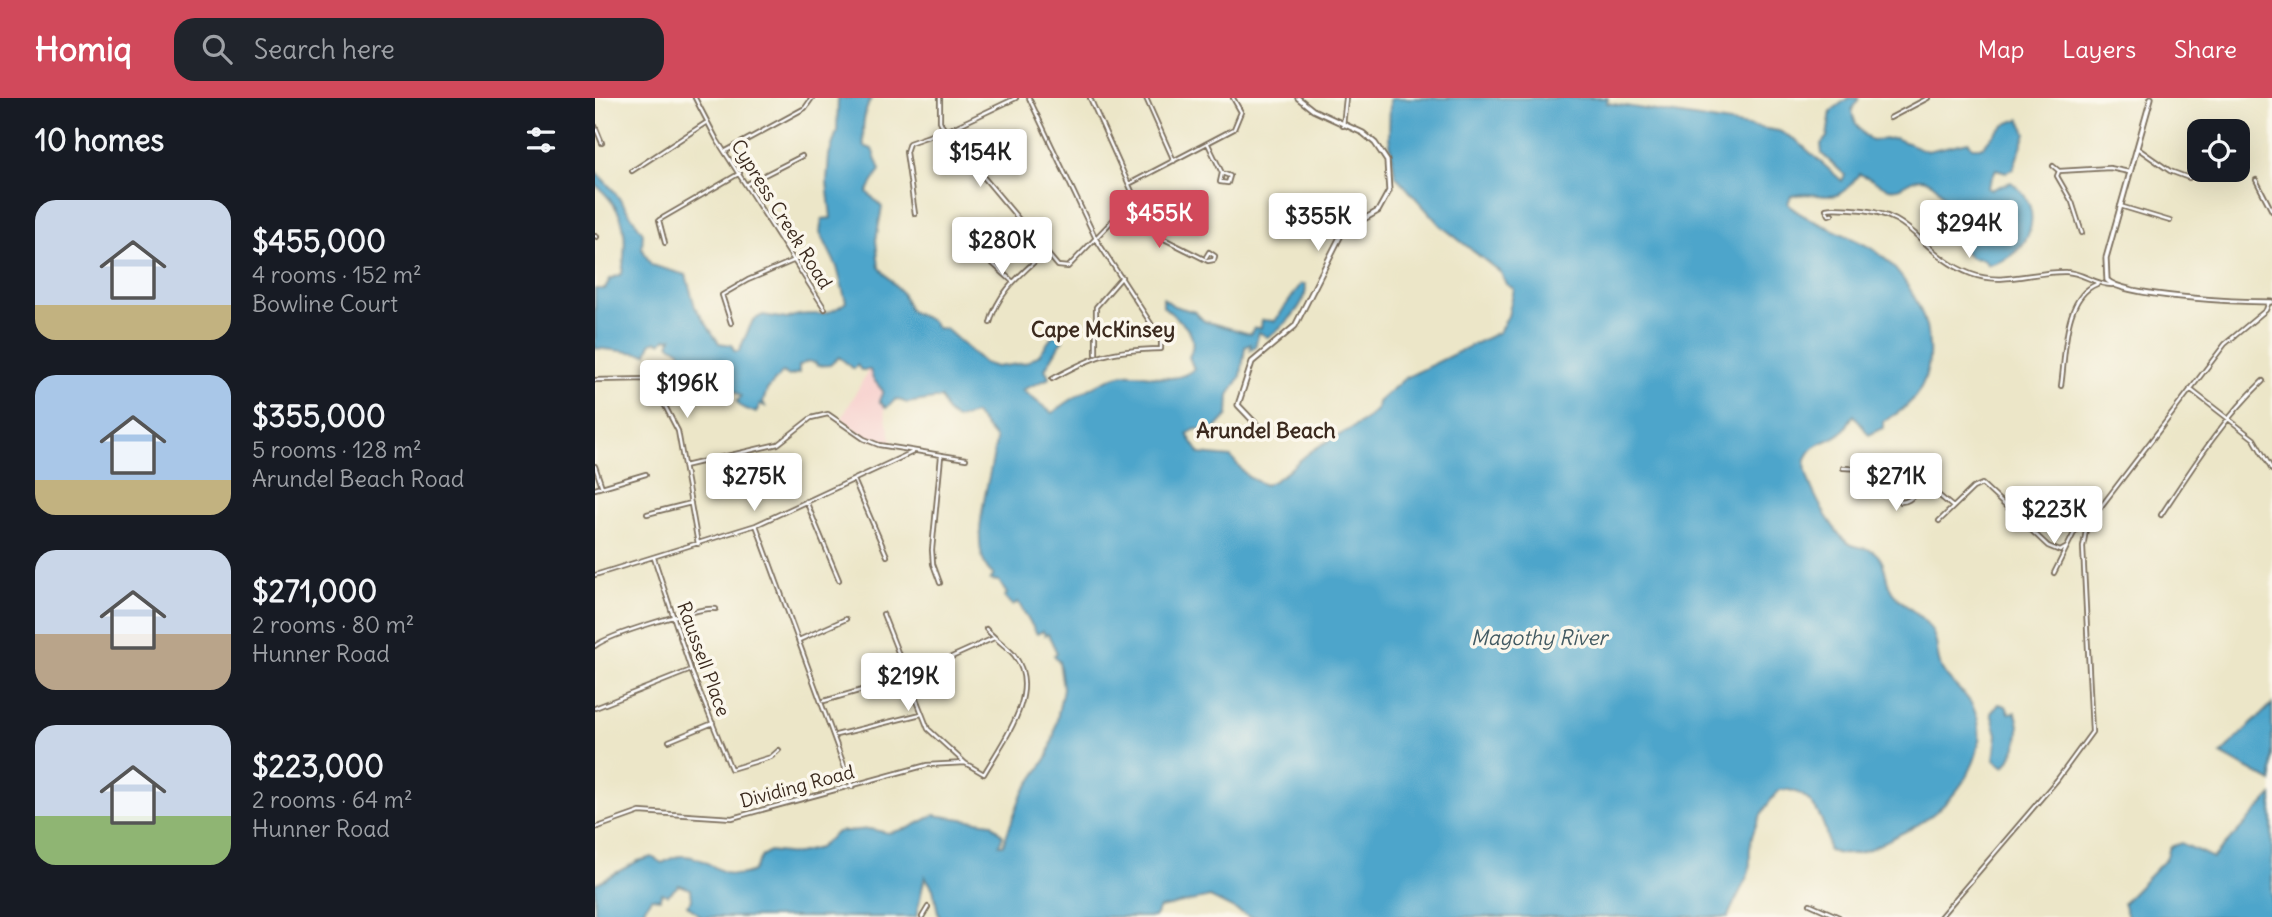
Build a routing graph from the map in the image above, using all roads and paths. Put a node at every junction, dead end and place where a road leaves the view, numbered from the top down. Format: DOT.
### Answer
graph roads {
  1 [pos="695,98"];
  2 [pos="812,98"];
  3 [pos="940,98"];
  4 [pos="1016,98"];
  5 [pos="1029,98"];
  6 [pos="1090,98"];
  7 [pos="1146,98"];
  8 [pos="1233,98"];
  9 [pos="1298,98"];
  10 [pos="1346,98"];
  11 [pos="1928,98"];
  12 [pos="2151,98"];
  13 [pos="1890,118"];
  14 [pos="707,122"];
  15 [pos="595,126"];
  16 [pos="1343,126"];
  17 [pos="945,131"];
  18 [pos="603,143"];
  19 [pos="1208,144"];
  20 [pos="2137,148"];
  21 [pos="726,151"];
  22 [pos="802,156"];
  23 [pos="1174,161"];
  24 [pos="2053,166"];
  25 [pos="632,171"];
  26 [pos="2059,171"];
  27 [pos="2129,172"];
  28 [pos="740,173"];
  29 [pos="1222,173"];
  30 [pos="2187,177"];
  31 [pos="2256,180"];
  32 [pos="747,184"];
  33 [pos="1128,184"];
  34 [pos="2120,206"];
  35 [pos="1137,207"];
  36 [pos="2272,211"];
  37 [pos="915,214"];
  38 [pos="1832,214"];
  39 [pos="2170,221"];
  40 [pos="2082,233"];
  41 [pos="1096,239"];
  42 [pos="665,243"];
  43 [pos="1045,252"];
  44 [pos="1206,257"];
  45 [pos="795,260"];
  46 [pos="992,262"];
  47 [pos="1122,277"];
  48 [pos="1013,282"];
  49 [pos="2097,284"];
  50 [pos="2112,285"];
  51 [pos="2270,302"];
  52 [pos="825,309"];
  53 [pos="730,323"];
  54 [pos="990,323"];
  55 [pos="1097,355"];
  56 [pos="1052,379"];
  57 [pos="595,380"];
  58 [pos="2263,381"];
  59 [pos="2061,386"];
  60 [pos="2190,389"];
  61 [pos="2229,418"];
  62 [pos="1258,426"];
  63 [pos="913,452"];
  64 [pos="941,456"];
  65 [pos="966,460"];
  66 [pos="2271,464"];
  67 [pos="595,466"];
  68 [pos="684,466"];
  69 [pos="1843,468"];
  70 [pos="2272,470"];
  71 [pos="646,474"];
  72 [pos="854,480"];
  73 [pos="602,487"];
  74 [pos="595,489"];
  75 [pos="806,501"];
  76 [pos="691,503"];
  77 [pos="2099,505"];
  78 [pos="1953,507"];
  79 [pos="647,514"];
  80 [pos="2161,515"];
  81 [pos="1939,521"];
  82 [pos="756,525"];
  83 [pos="698,544"];
  84 [pos="2067,547"];
  85 [pos="887,555"];
  86 [pos="654,558"];
  87 [pos="2054,573"];
  88 [pos="595,575"];
  89 [pos="839,580"];
  90 [pos="940,583"];
  91 [pos="716,609"];
  92 [pos="883,614"];
  93 [pos="673,618"];
  94 [pos="846,619"];
  95 [pos="986,629"];
  96 [pos="994,638"];
  97 [pos="799,640"];
  98 [pos="595,646"];
  99 [pos="691,670"];
  100 [pos="907,677"];
  101 [pos="823,702"];
  102 [pos="595,708"];
  103 [pos="921,714"];
  104 [pos="713,723"];
  105 [pos="836,735"];
  106 [pos="669,741"];
  107 [pos="779,750"];
  108 [pos="965,763"];
  109 [pos="852,787"];
  110 [pos="595,828"];
  111 [pos="1810,904"];
  112 [pos="928,907"];
  113 [pos="922,917"];
  114 [pos="1839,917"];
  115 [pos="1940,917"];
  1 -- 14 [label="street, Cypress Creek Road"];
  2 -- 21 [label="street"];
  3 -- 17 [label="street"];
  4 -- 17 [label="street"];
  5 -- 41 [label="street"];
  6 -- 33 [label="street"];
  7 -- 23 [label="street"];
  8 -- 19 [label="street"];
  9 -- 16 [label="street"];
  10 -- 16 [label="street"];
  11 -- 13 [label="street"];
  12 -- 20 [label="street"];
  14 -- 21 [label="street, Cypress Creek Road"];
  14 -- 25 [label="street"];
  15 -- 18 [label="street"];
  16 -- 62 [label="street"];
  17 -- 37 [label="street"];
  17 -- 43 [label="street"];
  19 -- 23 [label="street"];
  19 -- 29 [label="street"];
  20 -- 27 [label="street"];
  20 -- 30 [label="street"];
  21 -- 28 [label="street, Cypress Creek Road"];
  22 -- 32 [label="street"];
  23 -- 33 [label="street"];
  24 -- 26 [label="street"];
  26 -- 27 [label="street"];
  26 -- 40 [label="street"];
  27 -- 34 [label="street"];
  28 -- 32 [label="street, Cypress Creek Road"];
  28 -- 42 [label="street"];
  31 -- 36 [label="street"];
  32 -- 45 [label="street, Cypress Creek Road"];
  33 -- 35 [label="street"];
  34 -- 39 [label="street"];
  34 -- 50 [label="street"];
  35 -- 41 [label="street"];
  35 -- 44 [label="street"];
  38 -- 49 [label="street"];
  41 -- 43 [label="street"];
  41 -- 47 [label="street"];
  43 -- 48 [label="street"];
  45 -- 52 [label="street, Cypress Creek Road"];
  45 -- 53 [label="street"];
  46 -- 48 [label="street"];
  47 -- 55 [label="street"];
  47 -- 55 [label="street"];
  48 -- 54 [label="street"];
  49 -- 50 [label="street"];
  49 -- 59 [label="street"];
  50 -- 51 [label="street"];
  51 -- 60 [label="street"];
  55 -- 56 [label="street"];
  57 -- 68 [label="street"];
  58 -- 61 [label="street"];
  60 -- 61 [label="street"];
  60 -- 77 [label="street"];
  61 -- 66 [label="street"];
  61 -- 80 [label="street"];
  63 -- 64 [label="street"];
  63 -- 68 [label="street"];
  63 -- 72 [label="street"];
  64 -- 65 [label="street"];
  64 -- 90 [label="street"];
  66 -- 70 [label="street"];
  67 -- 73 [label="street"];
  68 -- 76 [label="street"];
  69 -- 78 [label="street"];
  71 -- 73 [label="street"];
  72 -- 75 [label="street"];
  72 -- 85 [label="street"];
  73 -- 74 [label="street"];
  75 -- 82 [label="street"];
  75 -- 89 [label="street"];
  76 -- 79 [label="street"];
  76 -- 83 [label="street"];
  77 -- 84 [label="street"];
  77 -- 115 [label="street"];
  78 -- 81 [label="street"];
  78 -- 84 [label="street"];
  82 -- 83 [label="street"];
  82 -- 97 [label="street"];
  83 -- 86 [label="street"];
  84 -- 87 [label="street"];
  86 -- 88 [label="street"];
  86 -- 93 [label="street, Raussell Place"];
  91 -- 93 [label="street"];
  92 -- 100 [label="street"];
  93 -- 98 [label="street"];
  93 -- 99 [label="street, Raussell Place"];
  94 -- 97 [label="street"];
  95 -- 96 [label="street"];
  96 -- 100 [label="street"];
  96 -- 108 [label="street"];
  97 -- 101 [label="street"];
  99 -- 102 [label="street"];
  99 -- 104 [label="street, Raussell Place"];
  100 -- 101 [label="street"];
  100 -- 103 [label="street"];
  101 -- 105 [label="street"];
  103 -- 105 [label="street"];
  103 -- 108 [label="street"];
  104 -- 106 [label="street"];
  104 -- 107 [label="street, Raussell Place"];
  105 -- 109 [label="street"];
  108 -- 109 [label="street, Dividing Road"];
  109 -- 110 [label="street, Dividing Road"];
  111 -- 114 [label="street"];
  112 -- 113 [label="street"];
}
